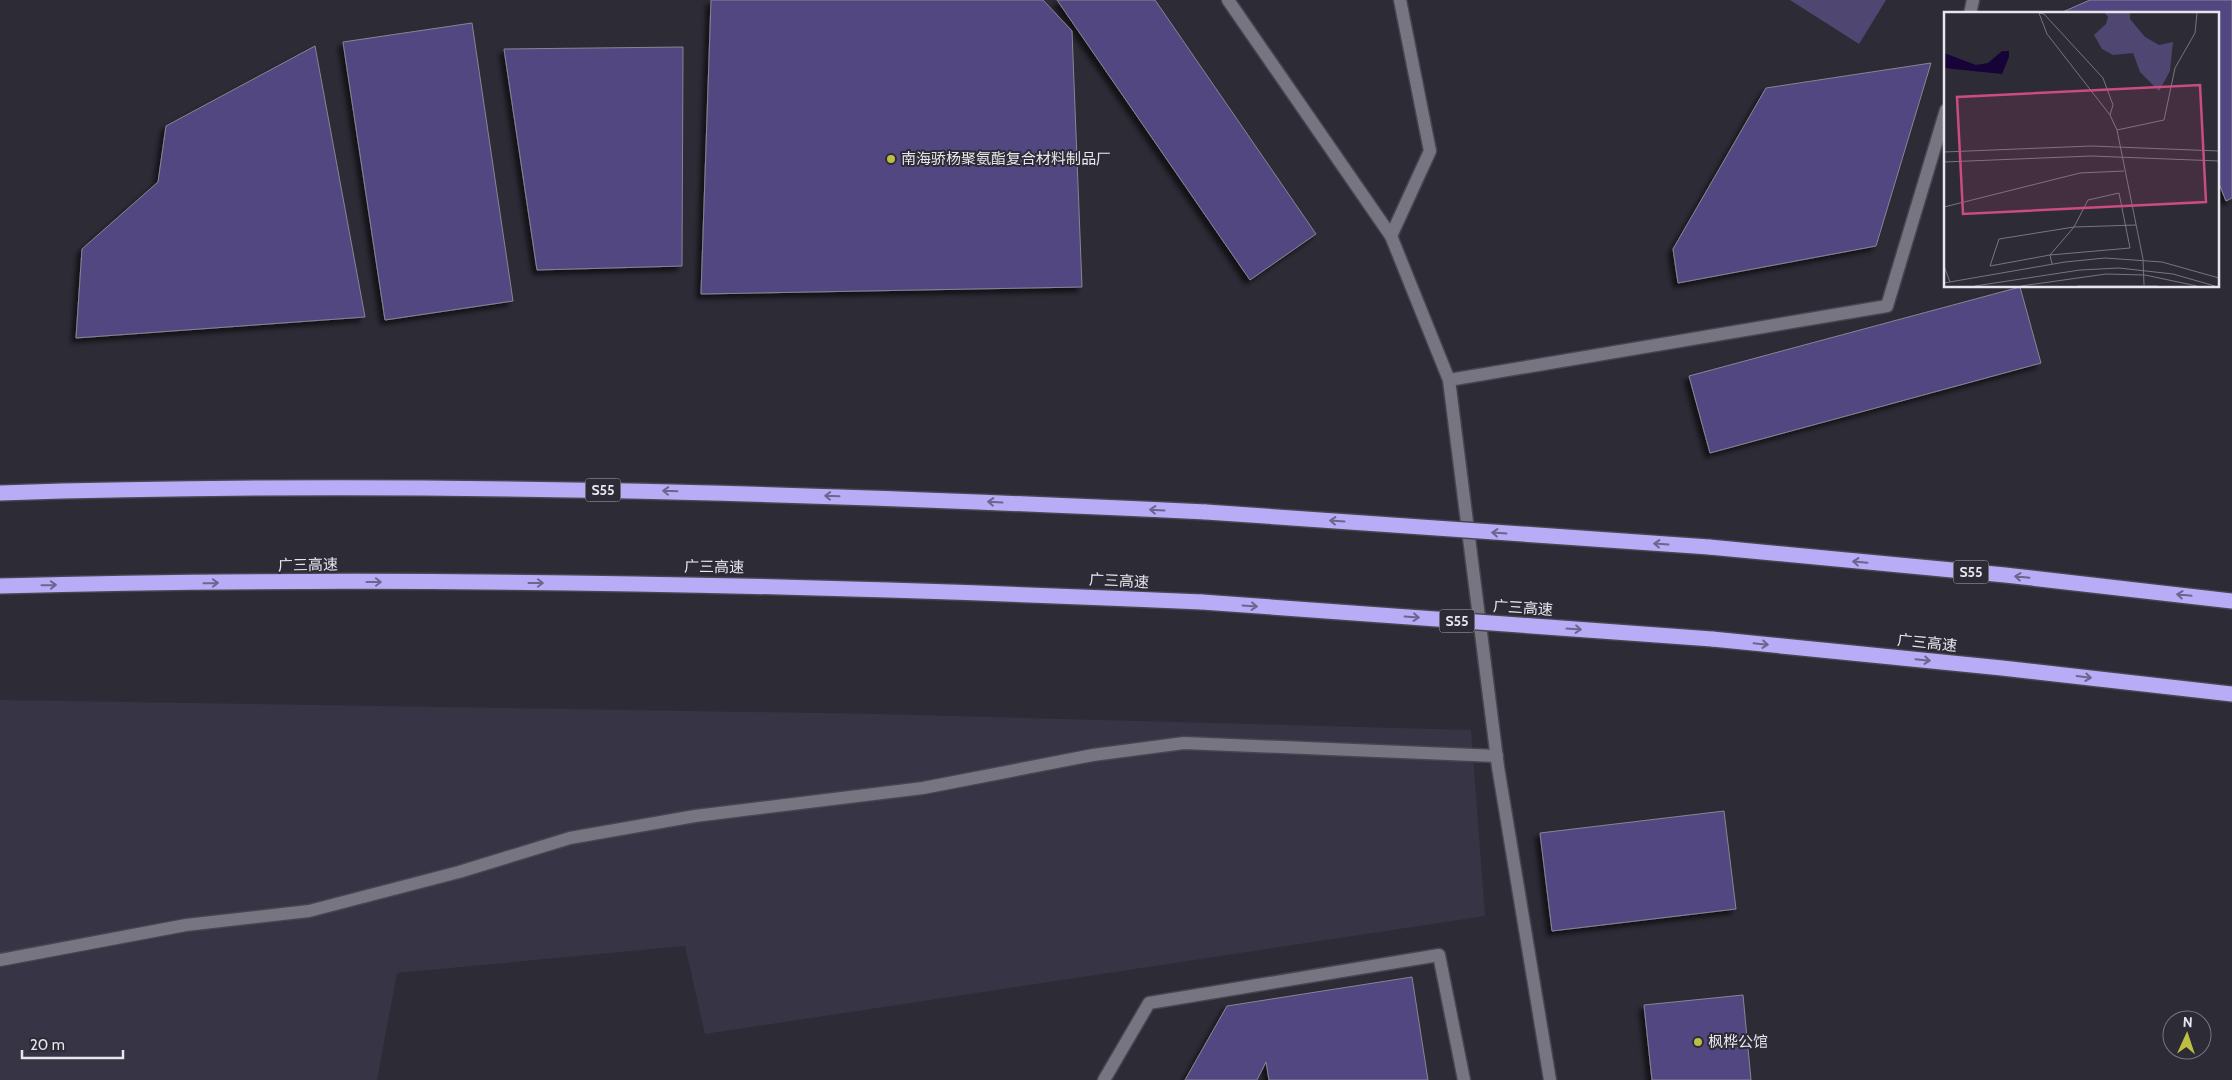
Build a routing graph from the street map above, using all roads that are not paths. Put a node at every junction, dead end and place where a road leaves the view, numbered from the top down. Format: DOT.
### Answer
graph roads {
  1 [pos="1228,0"];
  2 [pos="1400,0"];
  3 [pos="1944,117"];
  4 [pos="1391,236"];
  5 [pos="1449,380"];
  6 [pos="0,493"];
  7 [pos="0,586"];
  8 [pos="2232,601"];
  9 [pos="2232,694"];
  10 [pos="1497,756"];
  11 [pos="0,960"];
  12 [pos="1104,1080"];
  13 [pos="1464,1080"];
  14 [pos="1550,1080"];
  1 -- 4 [label="street"];
  2 -- 4 [label="street"];
  3 -- 5 [label="street"];
  4 -- 5 [label="street"];
  5 -- 10 [label="street"];
  8 -- 6 [label="highway, S55, one-way, bridge"];
  7 -- 9 [label="highway, 广三高速 / S55, one-way, bridge"];
  10 -- 11 [label="street"];
  10 -- 14 [label="street"];
  12 -- 13 [label="street"];
}
